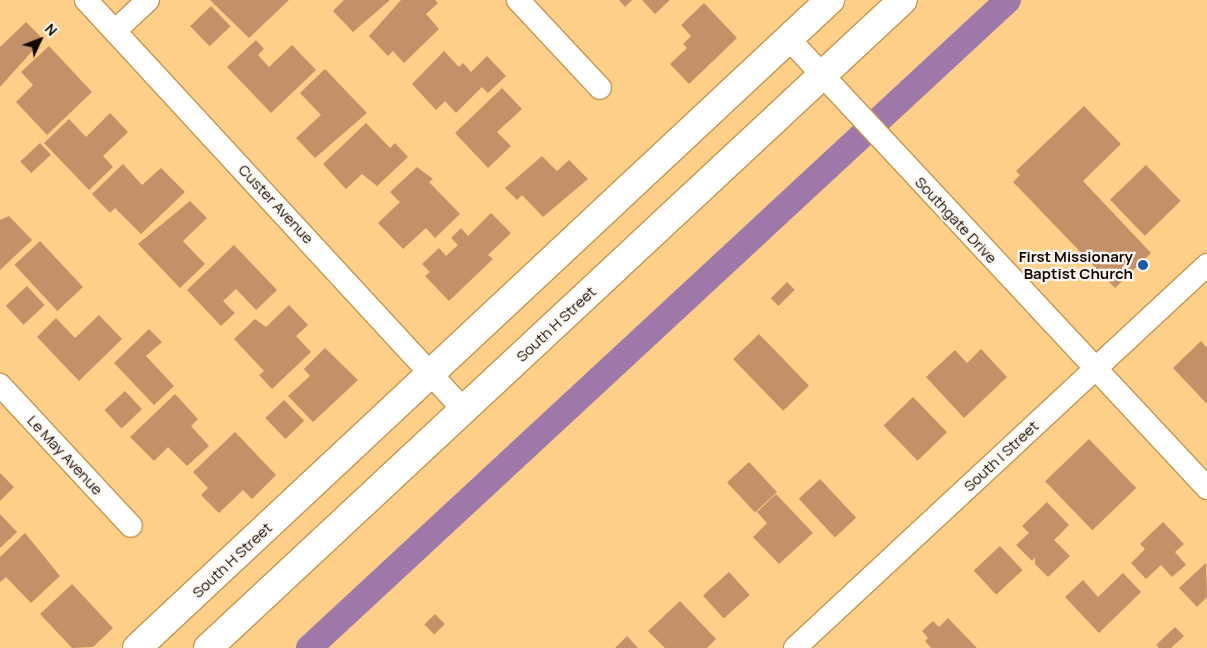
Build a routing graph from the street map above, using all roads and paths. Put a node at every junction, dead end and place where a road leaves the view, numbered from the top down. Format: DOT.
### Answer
graph roads {
  1 [pos="86,0"];
  2 [pos="148,0"];
  3 [pos="518,0"];
  4 [pos="830,0"];
  5 [pos="903,0"];
  6 [pos="115,31"];
  7 [pos="788,38"];
  8 [pos="821,74"];
  9 [pos="600,88"];
  10 [pos="1207,265"];
  11 [pos="1095,369"];
  12 [pos="433,372"];
  13 [pos="0,385"];
  14 [pos="464,410"];
  15 [pos="1207,488"];
  16 [pos="131,526"];
  17 [pos="137,648"];
  18 [pos="208,648"];
  19 [pos="795,648"];
  1 -- 6 [label="street, Custer Avenue"];
  2 -- 6 [label="street"];
  3 -- 9 [label="street"];
  4 -- 7 [label="street, South H Street"];
  5 -- 8 [label="street, South H Street"];
  6 -- 12 [label="street, Custer Avenue"];
  7 -- 8 [label="street, Southgate Drive"];
  7 -- 12 [label="street, South H Street"];
  8 -- 11 [label="street, Southgate Drive"];
  8 -- 14 [label="street, South H Street"];
  10 -- 11 [label="street, South I Street"];
  11 -- 15 [label="street, Southgate Drive"];
  11 -- 19 [label="street, South I Street"];
  12 -- 14 [label="street, Custer Avenue"];
  12 -- 17 [label="street, South H Street"];
  13 -- 16 [label="street, Le May Avenue"];
  14 -- 18 [label="street, South H Street"];
}
